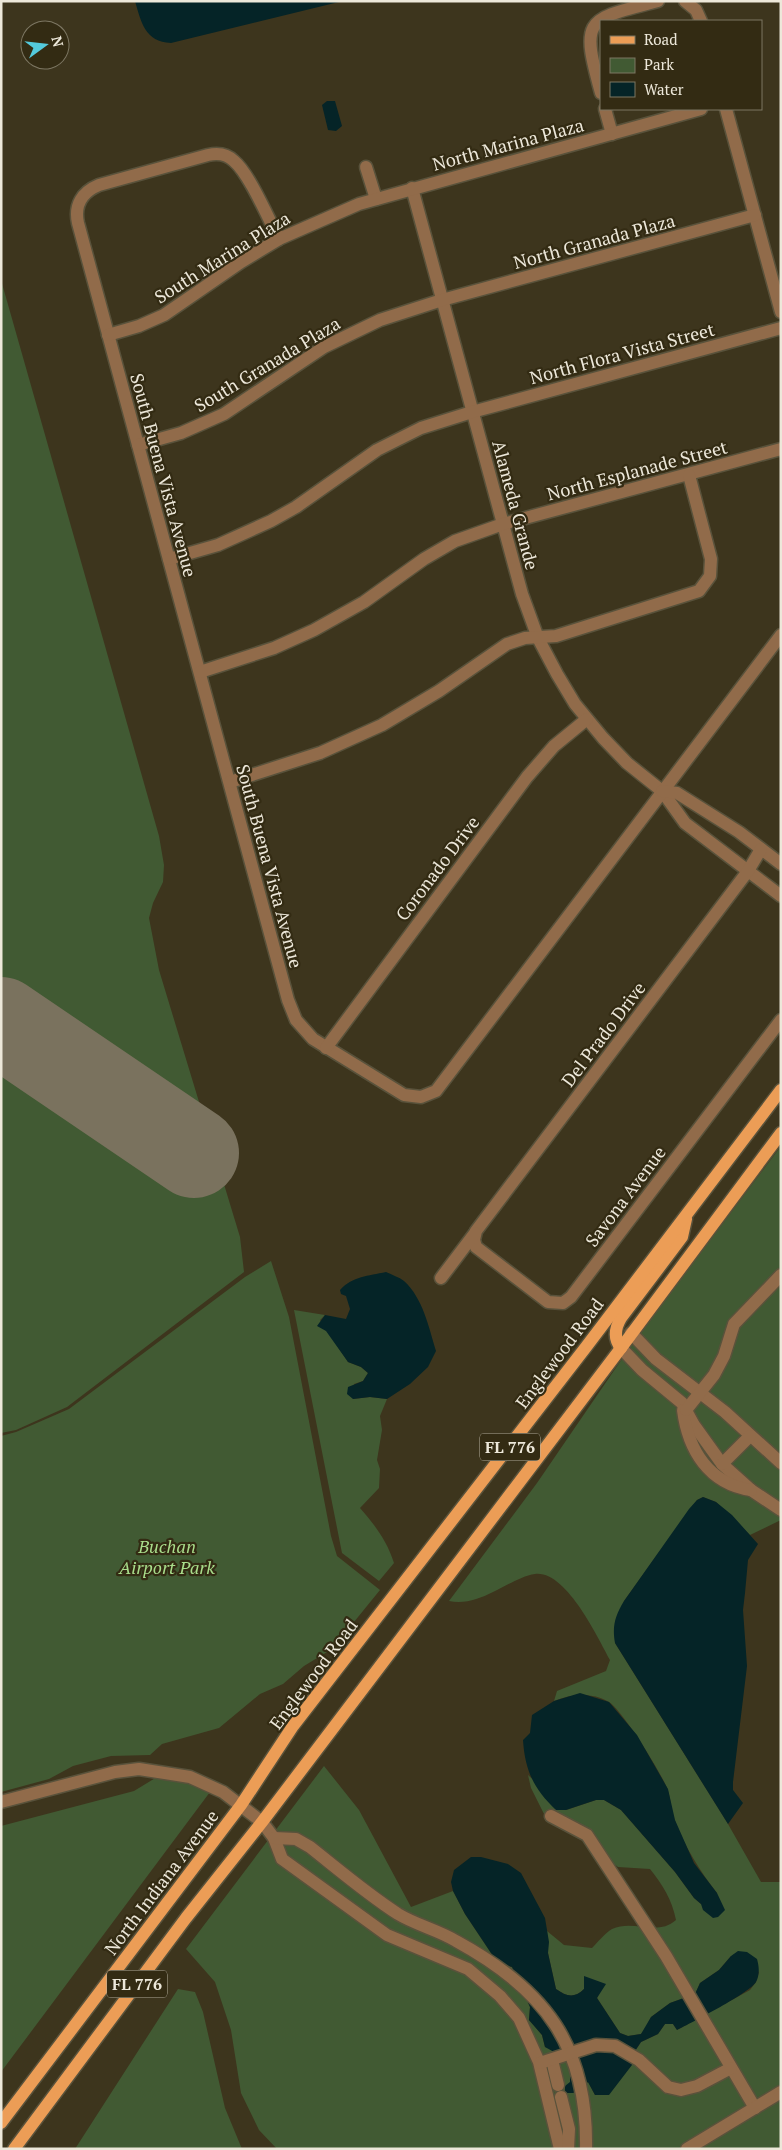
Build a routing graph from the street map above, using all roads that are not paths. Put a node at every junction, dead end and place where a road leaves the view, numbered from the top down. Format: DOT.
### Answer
graph roads {
  1 [pos="658,1"];
  2 [pos="685,1"];
  3 [pos="602,20"];
  4 [pos="701,20"];
  5 [pos="600,22"];
  6 [pos="600,89"];
  7 [pos="605,110"];
  8 [pos="697,110"];
  9 [pos="726,110"];
  10 [pos="612,134"];
  11 [pos="366,167"];
  12 [pos="412,188"];
  13 [pos="376,198"];
  14 [pos="755,215"];
  15 [pos="279,239"];
  16 [pos="442,300"];
  17 [pos="781,312"];
  18 [pos="781,328"];
  19 [pos="108,335"];
  20 [pos="472,412"];
  21 [pos="138,445"];
  22 [pos="781,449"];
  23 [pos="689,475"];
  24 [pos="503,524"];
  25 [pos="169,559"];
  26 [pos="781,635"];
  27 [pos="538,638"];
  28 [pos="200,672"];
  29 [pos="586,719"];
  30 [pos="230,782"];
  31 [pos="662,791"];
  32 [pos="761,849"];
  33 [pos="781,864"];
  34 [pos="748,871"];
  35 [pos="781,896"];
  36 [pos="781,1020"];
  37 [pos="326,1048"];
  38 [pos="781,1090"];
  39 [pos="781,1133"];
  40 [pos="687,1214"];
  41 [pos="475,1236"];
  42 [pos="781,1275"];
  43 [pos="441,1278"];
  44 [pos="631,1334"];
  45 [pos="621,1348"];
  46 [pos="700,1393"];
  47 [pos="684,1406"];
  48 [pos="750,1436"];
  49 [pos="781,1463"];
  50 [pos="722,1464"];
  51 [pos="751,1490"];
  52 [pos="781,1510"];
  53 [pos="1,1802"];
  54 [pos="241,1805"];
  55 [pos="551,1816"];
  56 [pos="262,1822"];
  57 [pos="274,1838"];
  58 [pos="569,2054"];
  59 [pos="546,2062"];
  60 [pos="731,2068"];
  61 [pos="781,2092"];
  62 [pos="755,2108"];
  63 [pos="1,2123"];
  64 [pos="585,2124"];
  65 [pos="569,2128"];
  66 [pos="14,2149"];
  67 [pos="560,2149"];
  68 [pos="568,2149"];
  69 [pos="586,2149"];
  70 [pos="687,2149"];
  1 -- 3 [label="street"];
  2 -- 4 [label="street"];
  5 -- 6 [label="street"];
  7 -- 10 [label="street"];
  8 -- 10 [label="street, North Marina Plaza"];
  9 -- 14 [label="street"];
  10 -- 12 [label="street, North Marina Plaza"];
  11 -- 13 [label="street"];
  12 -- 13 [label="street, South Marina Plaza"];
  12 -- 16 [label="street, Alameda Grande"];
  13 -- 15 [label="street, South Marina Plaza"];
  14 -- 16 [label="street, North Granada Plaza"];
  14 -- 17 [label="street"];
  15 -- 19 [label="street, South Marina Plaza"];
  15 -- 19 [label="street, South Buena Vista Avenue"];
  16 -- 20 [label="street, Alameda Grande"];
  16 -- 21 [label="street, South Granada Plaza"];
  18 -- 20 [label="street, North Flora Vista Street"];
  19 -- 21 [label="street, South Buena Vista Avenue"];
  20 -- 24 [label="street, Alameda Grande"];
  20 -- 25 [label="street, North Flora Vista Street"];
  21 -- 25 [label="street, South Buena Vista Avenue"];
  22 -- 23 [label="street, North Esplanade Street"];
  23 -- 24 [label="street, North Esplanade Street"];
  23 -- 27 [label="street"];
  24 -- 27 [label="street, Alameda Grande"];
  24 -- 28 [label="street, North Esplanade Street"];
  25 -- 28 [label="street, South Buena Vista Avenue"];
  26 -- 31 [label="street, South Buena Vista Avenue"];
  27 -- 29 [label="street, Alameda Grande"];
  27 -- 30 [label="street"];
  28 -- 30 [label="street, South Buena Vista Avenue"];
  29 -- 31 [label="street, Alameda Grande"];
  29 -- 37 [label="street, Coronado Drive"];
  30 -- 37 [label="street, South Buena Vista Avenue"];
  31 -- 32 [label="street"];
  31 -- 34 [label="street"];
  31 -- 37 [label="street, South Buena Vista Avenue"];
  32 -- 33 [label="street"];
  32 -- 34 [label="street, Del Prado Drive"];
  34 -- 35 [label="street"];
  34 -- 41 [label="street, Del Prado Drive"];
  36 -- 41 [label="street, Savona Avenue"];
  38 -- 40 [label="main road, Englewood Road / FL 776"];
  39 -- 44 [label="main road, FL 776"];
  40 -- 45 [label="main road"];
  40 -- 54 [label="main road, Englewood Road / FL 776"];
  41 -- 43 [label="street, Del Prado Drive"];
  42 -- 46 [label="street"];
  44 -- 45 [label="main road, FL 776"];
  44 -- 46 [label="street"];
  45 -- 47 [label="street"];
  45 -- 56 [label="main road, FL 776"];
  46 -- 47 [label="street"];
  46 -- 48 [label="street"];
  47 -- 50 [label="street"];
  47 -- 51 [label="street"];
  48 -- 49 [label="street"];
  48 -- 50 [label="street"];
  50 -- 51 [label="street"];
  51 -- 52 [label="street"];
  53 -- 54 [label="street"];
  54 -- 56 [label="street"];
  54 -- 63 [label="main road, North Indiana Avenue / FL 776"];
  55 -- 60 [label="street"];
  56 -- 57 [label="street"];
  56 -- 66 [label="main road, FL 776"];
  57 -- 58 [label="street"];
  57 -- 59 [label="street"];
  58 -- 59 [label="street"];
  58 -- 60 [label="street"];
  58 -- 64 [label="street"];
  59 -- 65 [label="street"];
  59 -- 67 [label="street"];
  60 -- 62 [label="street"];
  61 -- 62 [label="street"];
  62 -- 70 [label="street"];
  64 -- 65 [label="street"];
  64 -- 69 [label="street"];
  65 -- 68 [label="street"];
}
